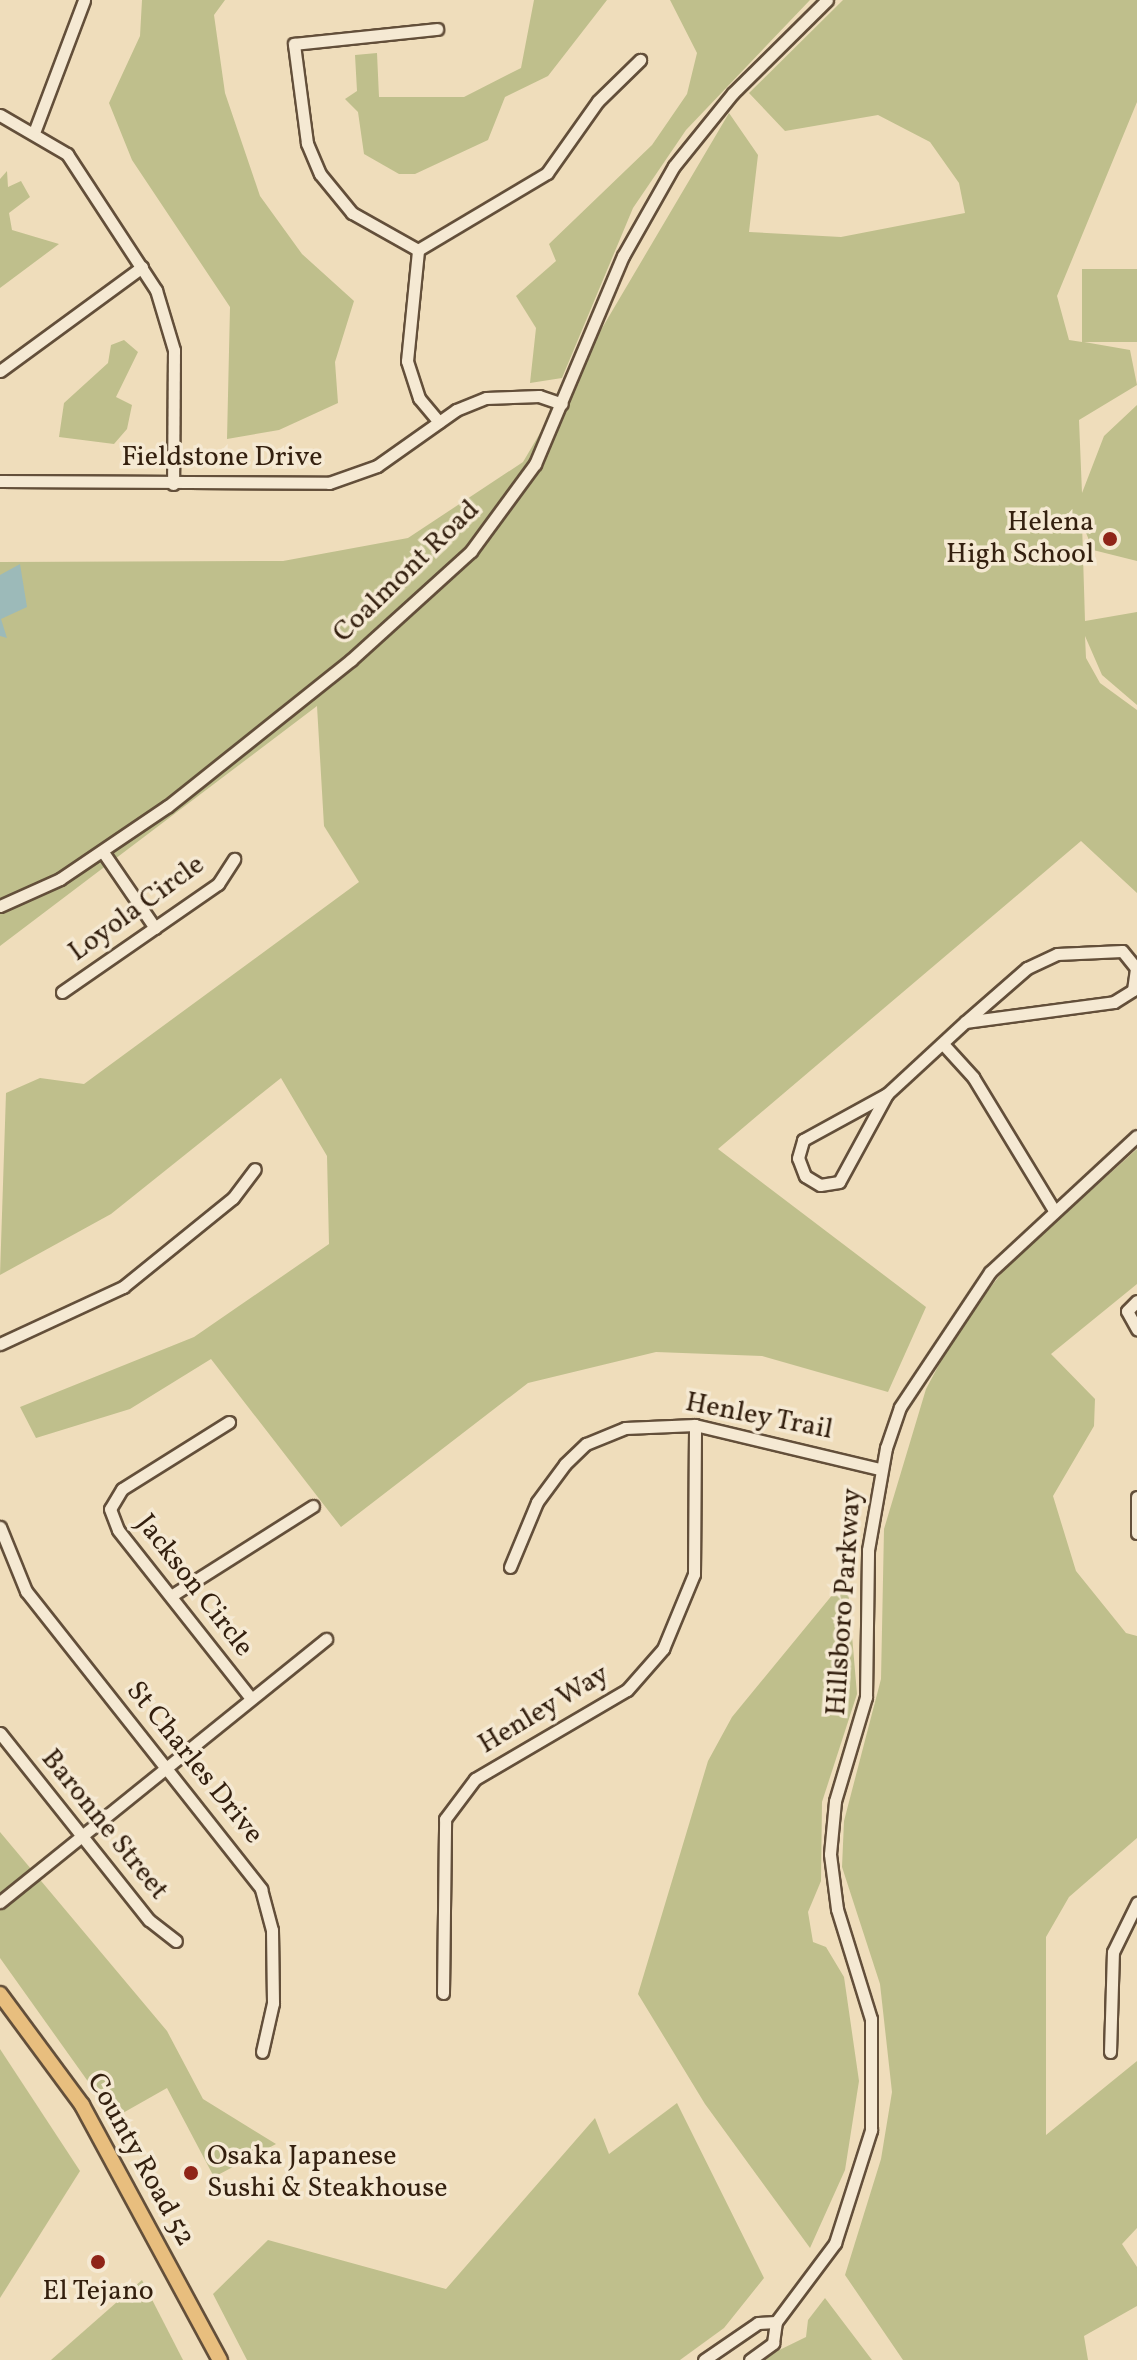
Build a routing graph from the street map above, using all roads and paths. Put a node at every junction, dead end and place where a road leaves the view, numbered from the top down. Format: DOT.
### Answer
graph roads {
  1 [pos="84,0"];
  2 [pos="827,0"];
  3 [pos="437,29"];
  4 [pos="640,60"];
  5 [pos="0,115"];
  6 [pos="35,130"];
  7 [pos="418,250"];
  8 [pos="142,267"];
  9 [pos="0,371"];
  10 [pos="562,404"];
  11 [pos="439,422"];
  12 [pos="0,481"];
  13 [pos="173,484"];
  14 [pos="103,852"];
  15 [pos="234,859"];
  16 [pos="0,906"];
  17 [pos="155,928"];
  18 [pos="62,992"];
  19 [pos="965,1022"];
  20 [pos="943,1044"];
  21 [pos="887,1094"];
  22 [pos="1137,1136"];
  23 [pos="255,1169"];
  24 [pos="1054,1210"];
  25 [pos="1137,1301"];
  26 [pos="1137,1329"];
  27 [pos="0,1344"];
  28 [pos="229,1422"];
  29 [pos="695,1425"];
  30 [pos="880,1469"];
  31 [pos="1137,1497"];
  32 [pos="313,1506"];
  33 [pos="0,1527"];
  34 [pos="1137,1533"];
  35 [pos="510,1567"];
  36 [pos="171,1596"];
  37 [pos="326,1639"];
  38 [pos="250,1697"];
  39 [pos="0,1733"];
  40 [pos="166,1767"];
  41 [pos="80,1834"];
  42 [pos="0,1902"];
  43 [pos="1137,1903"];
  44 [pos="176,1941"];
  45 [pos="443,1993"];
  46 [pos="0,1994"];
  47 [pos="262,2052"];
  48 [pos="1110,2052"];
  49 [pos="776,2322"];
  50 [pos="220,2360"];
  51 [pos="704,2360"];
  52 [pos="750,2360"];
  1 -- 6 [label="street"];
  2 -- 10 [label="street, Coalmont Road"];
  3 -- 7 [label="street"];
  4 -- 7 [label="street"];
  5 -- 6 [label="street"];
  6 -- 8 [label="street"];
  7 -- 11 [label="street"];
  8 -- 9 [label="street"];
  8 -- 13 [label="street"];
  10 -- 11 [label="street, Fieldstone Drive"];
  10 -- 14 [label="street, Coalmont Road"];
  11 -- 13 [label="street, Fieldstone Drive"];
  12 -- 13 [label="street, Fieldstone Drive"];
  14 -- 16 [label="street, Coalmont Road"];
  14 -- 17 [label="street"];
  15 -- 17 [label="street, Loyola Circle"];
  17 -- 18 [label="street, Loyola Circle"];
  19 -- 19 [label="street"];
  19 -- 20 [label="street"];
  20 -- 21 [label="street"];
  20 -- 24 [label="street"];
  22 -- 24 [label="street, Hillsboro Parkway"];
  23 -- 27 [label="street"];
  24 -- 30 [label="street, Hillsboro Parkway"];
  25 -- 26 [label="street"];
  28 -- 36 [label="street, Jackson Circle"];
  29 -- 30 [label="street, Henley Trail"];
  29 -- 35 [label="street, Henley Trail"];
  29 -- 45 [label="street, Henley Way"];
  30 -- 49 [label="street, Hillsboro Parkway"];
  31 -- 34 [label="street"];
  32 -- 36 [label="street"];
  33 -- 40 [label="street, St Charles Drive"];
  36 -- 38 [label="street, Jackson Circle"];
  37 -- 38 [label="street"];
  38 -- 40 [label="street"];
  39 -- 41 [label="street, Baronne Street"];
  40 -- 41 [label="street"];
  40 -- 47 [label="street, St Charles Drive"];
  41 -- 42 [label="street"];
  41 -- 44 [label="street, Baronne Street"];
  43 -- 48 [label="street"];
  46 -- 50 [label="main road, County Road 52"];
  49 -- 51 [label="street, Hillsboro Parkway"];
  49 -- 52 [label="street, Hillsboro Parkway"];
}
